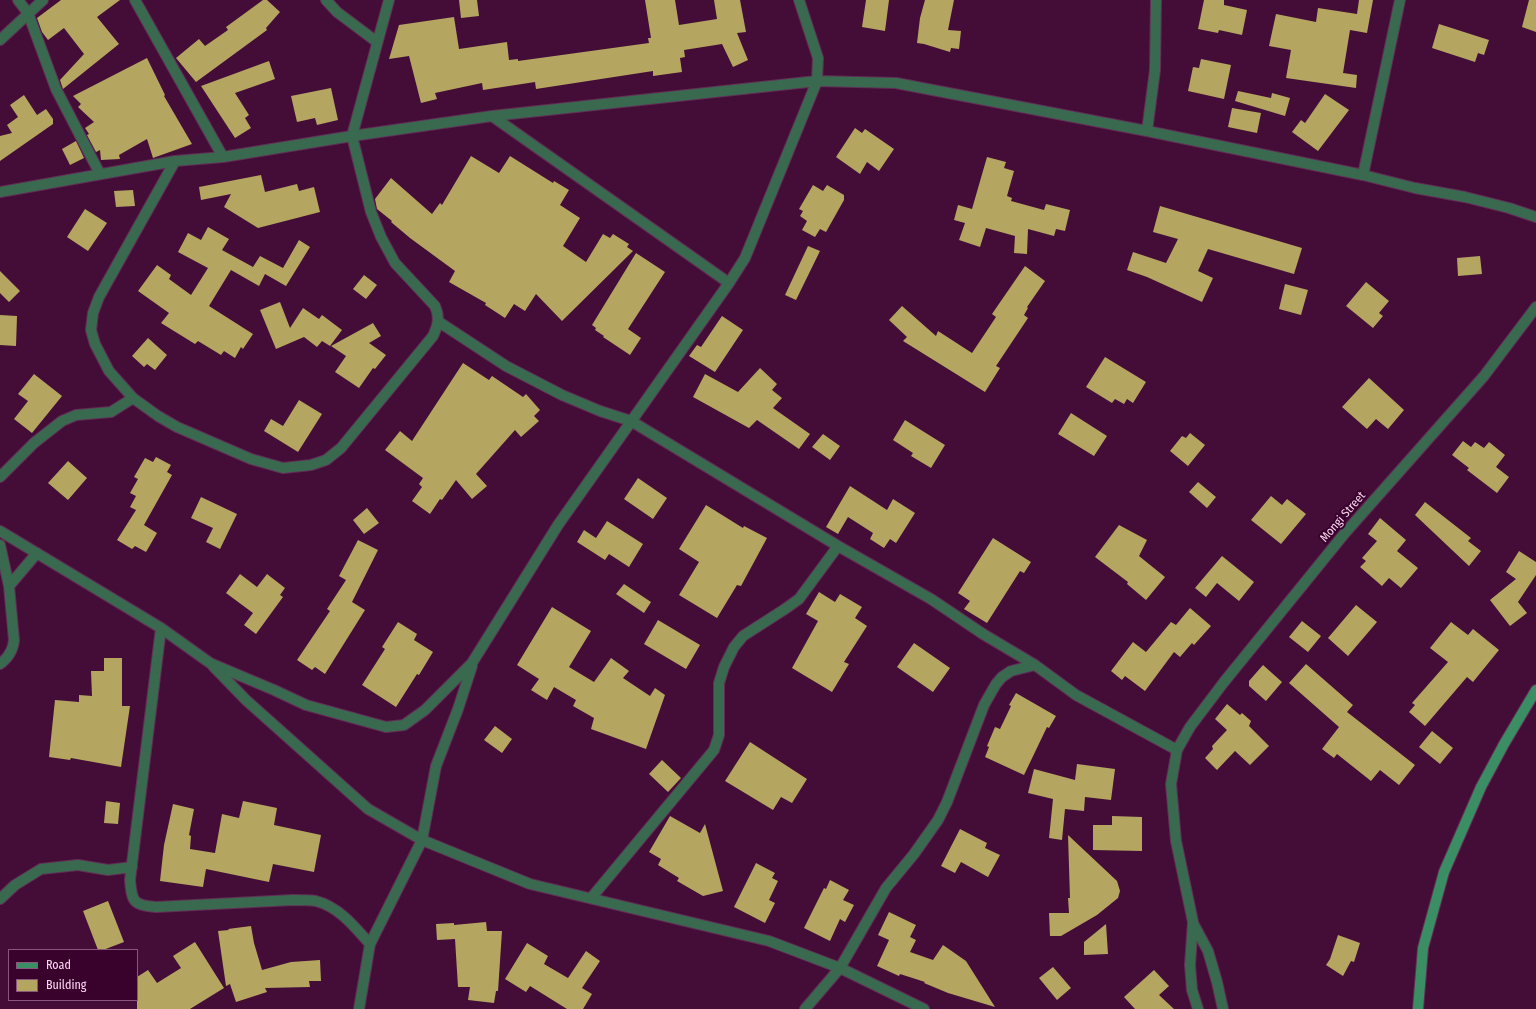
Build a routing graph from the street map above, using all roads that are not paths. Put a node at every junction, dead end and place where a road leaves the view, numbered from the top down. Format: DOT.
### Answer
graph roads {
  1 [pos="18,0"];
  2 [pos="42,0"];
  3 [pos="135,0"];
  4 [pos="326,0"];
  5 [pos="389,0"];
  6 [pos="799,0"];
  7 [pos="1156,0"];
  8 [pos="1400,0"];
  9 [pos="28,13"];
  10 [pos="0,40"];
  11 [pos="377,42"];
  12 [pos="817,81"];
  13 [pos="492,116"];
  14 [pos="1147,131"];
  15 [pos="352,136"];
  16 [pos="222,157"];
  17 [pos="175,161"];
  18 [pos="100,174"];
  19 [pos="1363,175"];
  20 [pos="0,192"];
  21 [pos="1536,217"];
  22 [pos="729,283"];
  23 [pos="1536,307"];
  24 [pos="438,322"];
  25 [pos="133,398"];
  26 [pos="631,421"];
  27 [pos="0,476"];
  28 [pos="0,530"];
  29 [pos="0,545"];
  30 [pos="838,546"];
  31 [pos="37,553"];
  32 [pos="9,586"];
  33 [pos="161,628"];
  34 [pos="210,663"];
  35 [pos="472,663"];
  36 [pos="0,664"];
  37 [pos="1035,665"];
  38 [pos="1536,690"];
  39 [pos="1177,750"];
  40 [pos="422,840"];
  41 [pos="132,867"];
  42 [pos="592,898"];
  43 [pos="0,899"];
  44 [pos="1193,922"];
  45 [pos="370,944"];
  46 [pos="840,968"];
  47 [pos="359,1009"];
  48 [pos="805,1009"];
  49 [pos="924,1009"];
  50 [pos="1198,1009"];
  51 [pos="1223,1009"];
  52 [pos="1418,1009"];
  1 -- 9 [label="street"];
  2 -- 9 [label="street"];
  3 -- 16 [label="street"];
  4 -- 11 [label="street"];
  5 -- 11 [label="street"];
  6 -- 12 [label="street"];
  7 -- 14 [label="street"];
  8 -- 19 [label="street"];
  9 -- 10 [label="street"];
  9 -- 18 [label="street"];
  11 -- 15 [label="street"];
  12 -- 13 [label="street"];
  12 -- 14 [label="street"];
  12 -- 22 [label="street"];
  13 -- 15 [label="street"];
  13 -- 22 [label="street"];
  14 -- 19 [label="street"];
  15 -- 16 [label="street"];
  15 -- 24 [label="street"];
  16 -- 17 [label="street"];
  17 -- 18 [label="street"];
  17 -- 25 [label="street"];
  18 -- 20 [label="street"];
  19 -- 21 [label="street"];
  22 -- 26 [label="street"];
  23 -- 39 [label="street, Mongi Street"];
  24 -- 25 [label="street"];
  24 -- 26 [label="street"];
  25 -- 27 [label="street"];
  26 -- 30 [label="street"];
  26 -- 35 [label="street"];
  28 -- 31 [label="street"];
  29 -- 32 [label="street"];
  30 -- 37 [label="street"];
  30 -- 42 [label="street"];
  31 -- 32 [label="street"];
  31 -- 33 [label="street"];
  32 -- 36 [label="street"];
  33 -- 34 [label="street"];
  33 -- 41 [label="street"];
  34 -- 35 [label="street"];
  34 -- 40 [label="street"];
  35 -- 40 [label="street"];
  37 -- 39 [label="street"];
  37 -- 46 [label="street"];
  38 -- 52 [label="street"];
  39 -- 44 [label="street, Mongi Street"];
  40 -- 42 [label="street"];
  40 -- 45 [label="street"];
  41 -- 43 [label="street"];
  41 -- 45 [label="street"];
  42 -- 46 [label="street"];
  44 -- 50 [label="street"];
  44 -- 51 [label="street"];
  45 -- 47 [label="street"];
  46 -- 48 [label="street"];
  46 -- 49 [label="street"];
}
